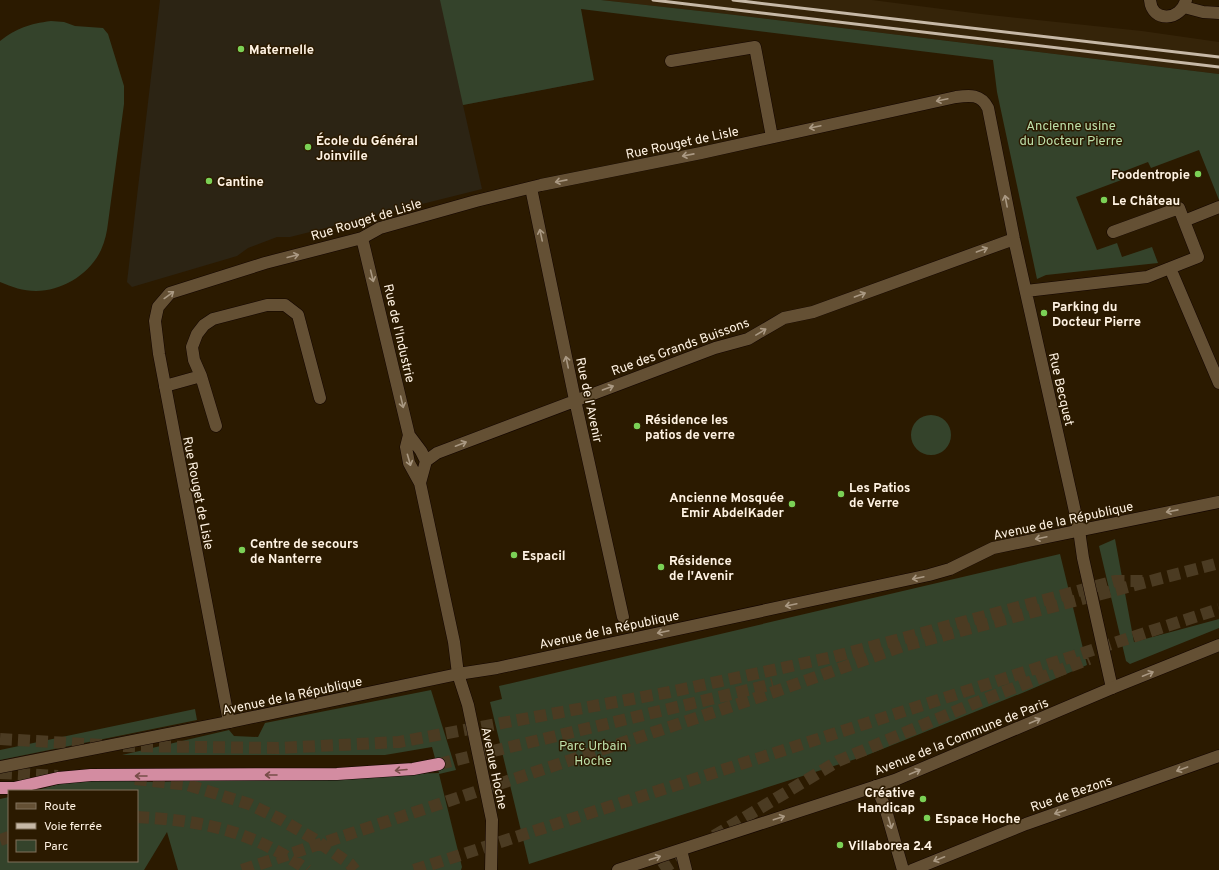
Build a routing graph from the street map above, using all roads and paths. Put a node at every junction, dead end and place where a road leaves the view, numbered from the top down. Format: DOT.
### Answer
graph roads {
  1 [pos="1148,1"];
  2 [pos="1185,4"];
  3 [pos="1219,13"];
  4 [pos="671,61"];
  5 [pos="980,98"];
  6 [pos="772,137"];
  7 [pos="531,188"];
  8 [pos="1219,208"];
  9 [pos="1184,221"];
  10 [pos="1113,232"];
  11 [pos="362,238"];
  12 [pos="1014,239"];
  13 [pos="1170,268"];
  14 [pos="1026,291"];
  15 [pos="201,376"];
  16 [pos="1219,383"];
  17 [pos="165,386"];
  18 [pos="320,398"];
  19 [pos="575,400"];
  20 [pos="216,426"];
  21 [pos="410,435"];
  22 [pos="426,461"];
  23 [pos="420,483"];
  24 [pos="1219,502"];
  25 [pos="1079,530"];
  26 [pos="623,617"];
  27 [pos="1219,646"];
  28 [pos="458,674"];
  29 [pos="1112,688"];
  30 [pos="230,722"];
  31 [pos="1219,756"];
  32 [pos="439,764"];
  33 [pos="0,767"];
  34 [pos="876,786"];
  35 [pos="0,788"];
  36 [pos="681,850"];
  37 [pos="492,870"];
  38 [pos="618,870"];
  39 [pos="686,870"];
  40 [pos="903,870"];
  41 [pos="912,870"];
  1 -- 2 [label="street"];
  2 -- 3 [label="street"];
  4 -- 6 [label="street"];
  5 -- 6 [label="street, Rue Rouget de Lisle, one-way"];
  12 -- 5 [label="street, Rue Becquet, one-way"];
  6 -- 7 [label="street, Rue Rouget de Lisle, one-way"];
  7 -- 11 [label="street, Rue Rouget de Lisle"];
  19 -- 7 [label="street, Rue de l'Avenir, one-way"];
  8 -- 9 [label="street"];
  9 -- 10 [label="street"];
  9 -- 13 [label="street"];
  17 -- 11 [label="street, Rue Rouget de Lisle, one-way"];
  11 -- 21 [label="street, Rue de l'Industrie, one-way"];
  12 -- 14 [label="street, Rue Becquet"];
  19 -- 12 [label="street, Rue des Grands Buissons, one-way"];
  13 -- 14 [label="street"];
  13 -- 16 [label="street"];
  14 -- 25 [label="street, Rue Becquet"];
  15 -- 17 [label="street"];
  15 -- 18 [label="street"];
  15 -- 20 [label="street"];
  17 -- 30 [label="street, Rue Rouget de Lisle"];
  22 -- 19 [label="street, Rue des Grands Buissons, one-way"];
  19 -- 26 [label="street, Rue de l'Avenir"];
  21 -- 22 [label="street, Rue de l'Industrie"];
  21 -- 23 [label="street, Rue de l'Industrie, one-way"];
  22 -- 23 [label="street, Rue de l'Industrie"];
  23 -- 28 [label="street, Rue de l'Industrie"];
  24 -- 25 [label="street, Avenue de la République, one-way"];
  25 -- 28 [label="street, Avenue de la République, one-way"];
  25 -- 29 [label="street, Rue Becquet"];
  29 -- 27 [label="street, Avenue de la Commune de Paris, one-way"];
  28 -- 30 [label="street, Avenue de la République"];
  28 -- 37 [label="street, Avenue Hoche"];
  34 -- 29 [label="street, Avenue de la Commune de Paris, one-way"];
  30 -- 33 [label="street, Avenue de la République"];
  31 -- 41 [label="street, Rue de Bezons, one-way"];
  32 -- 35 [label="highway, one-way"];
  36 -- 34 [label="street, Avenue de la Commune de Paris, one-way"];
  34 -- 40 [label="street, one-way"];
  38 -- 36 [label="street, Avenue de la Commune de Paris, one-way"];
  36 -- 39 [label="street"];
}
